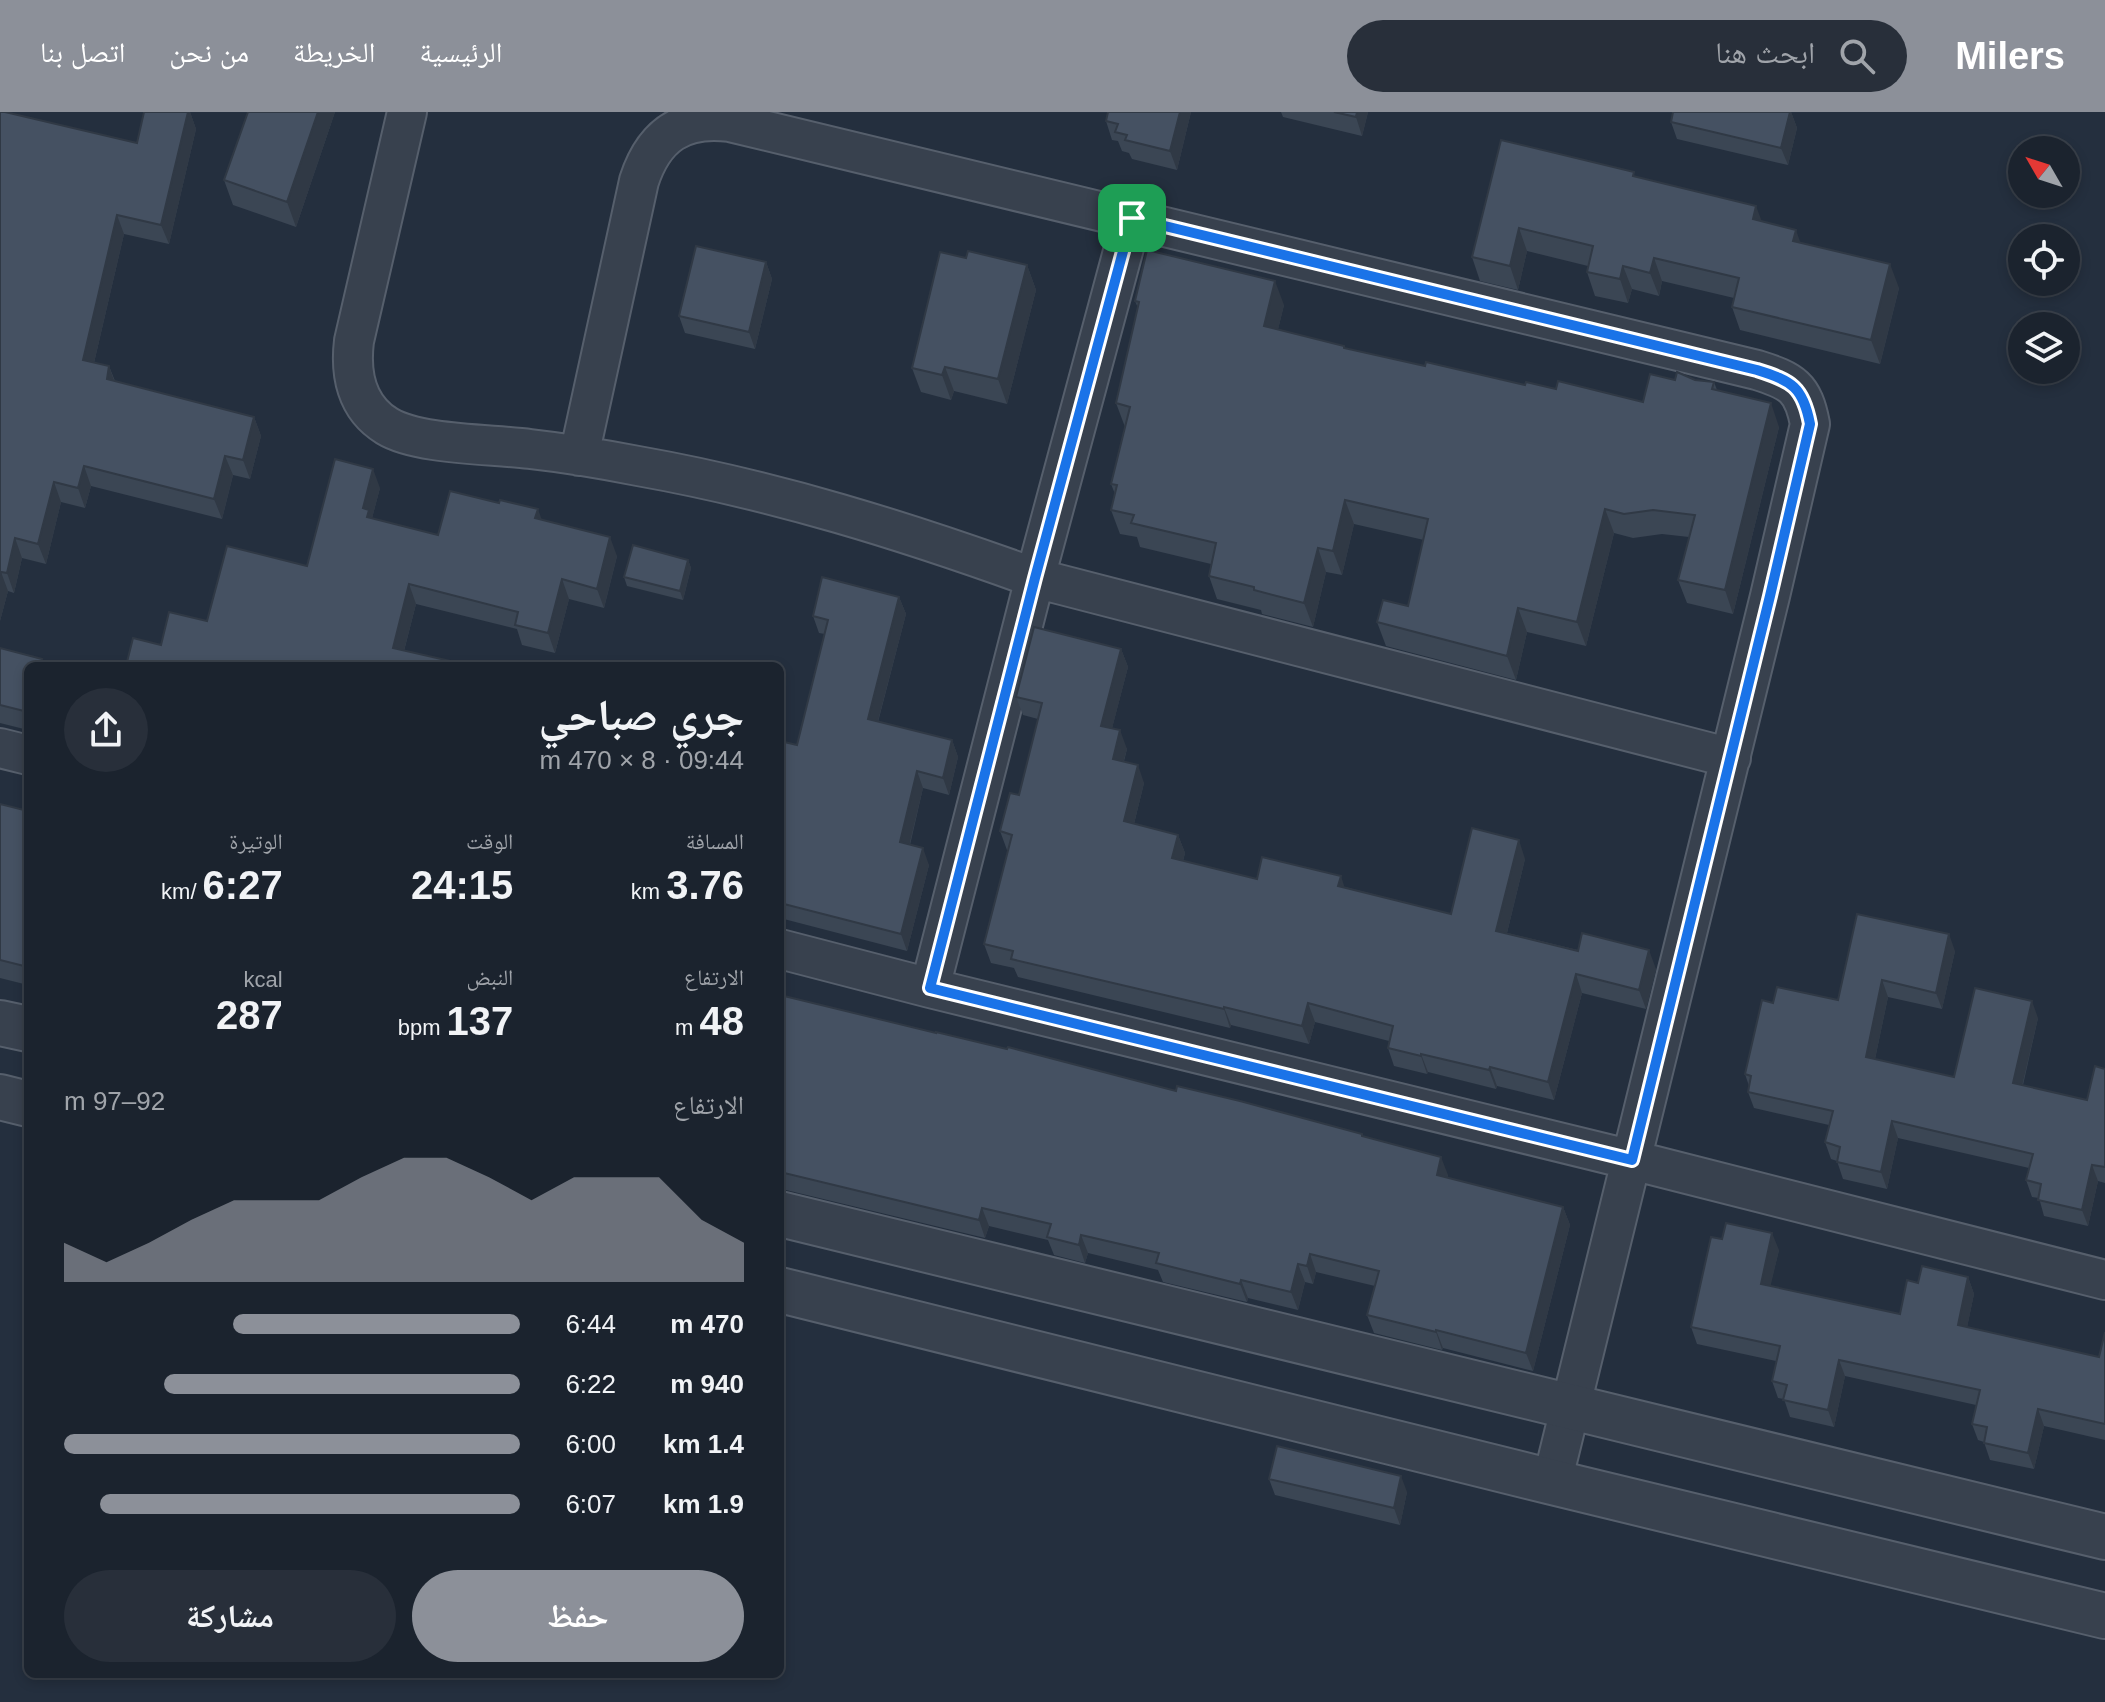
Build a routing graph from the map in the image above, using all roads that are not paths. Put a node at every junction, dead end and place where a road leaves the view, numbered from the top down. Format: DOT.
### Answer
graph roads {
  1 [pos="407,112"];
  2 [pos="1132,218"];
  3 [pos="579,456"];
  4 [pos="1035,578"];
  5 [pos="0,748"];
  6 [pos="24,754"];
  7 [pos="1731,758"];
  8 [pos="784,950"];
  9 [pos="930,988"];
  10 [pos="0,1023"];
  11 [pos="24,1028"];
  12 [pos="0,1097"];
  13 [pos="24,1103"];
  14 [pos="1632,1160"];
  15 [pos="784,1215"];
  16 [pos="2105,1280"];
  17 [pos="784,1291"];
  18 [pos="1571,1408"];
  19 [pos="1552,1482"];
  20 [pos="2105,1537"];
  21 [pos="2105,1616"];
  1 -- 3 [label="street"];
  2 -- 3 [label="street"];
  2 -- 4 [label="street"];
  2 -- 7 [label="street"];
  3 -- 4 [label="street"];
  4 -- 7 [label="street"];
  4 -- 9 [label="street"];
  5 -- 6 [label="street"];
  7 -- 14 [label="street"];
  8 -- 9 [label="street"];
  9 -- 14 [label="street"];
  10 -- 11 [label="street"];
  12 -- 13 [label="street"];
  14 -- 16 [label="street"];
  14 -- 18 [label="street"];
  15 -- 18 [label="street"];
  17 -- 19 [label="street"];
  18 -- 19 [label="street"];
  18 -- 20 [label="street"];
  19 -- 21 [label="street"];
}
